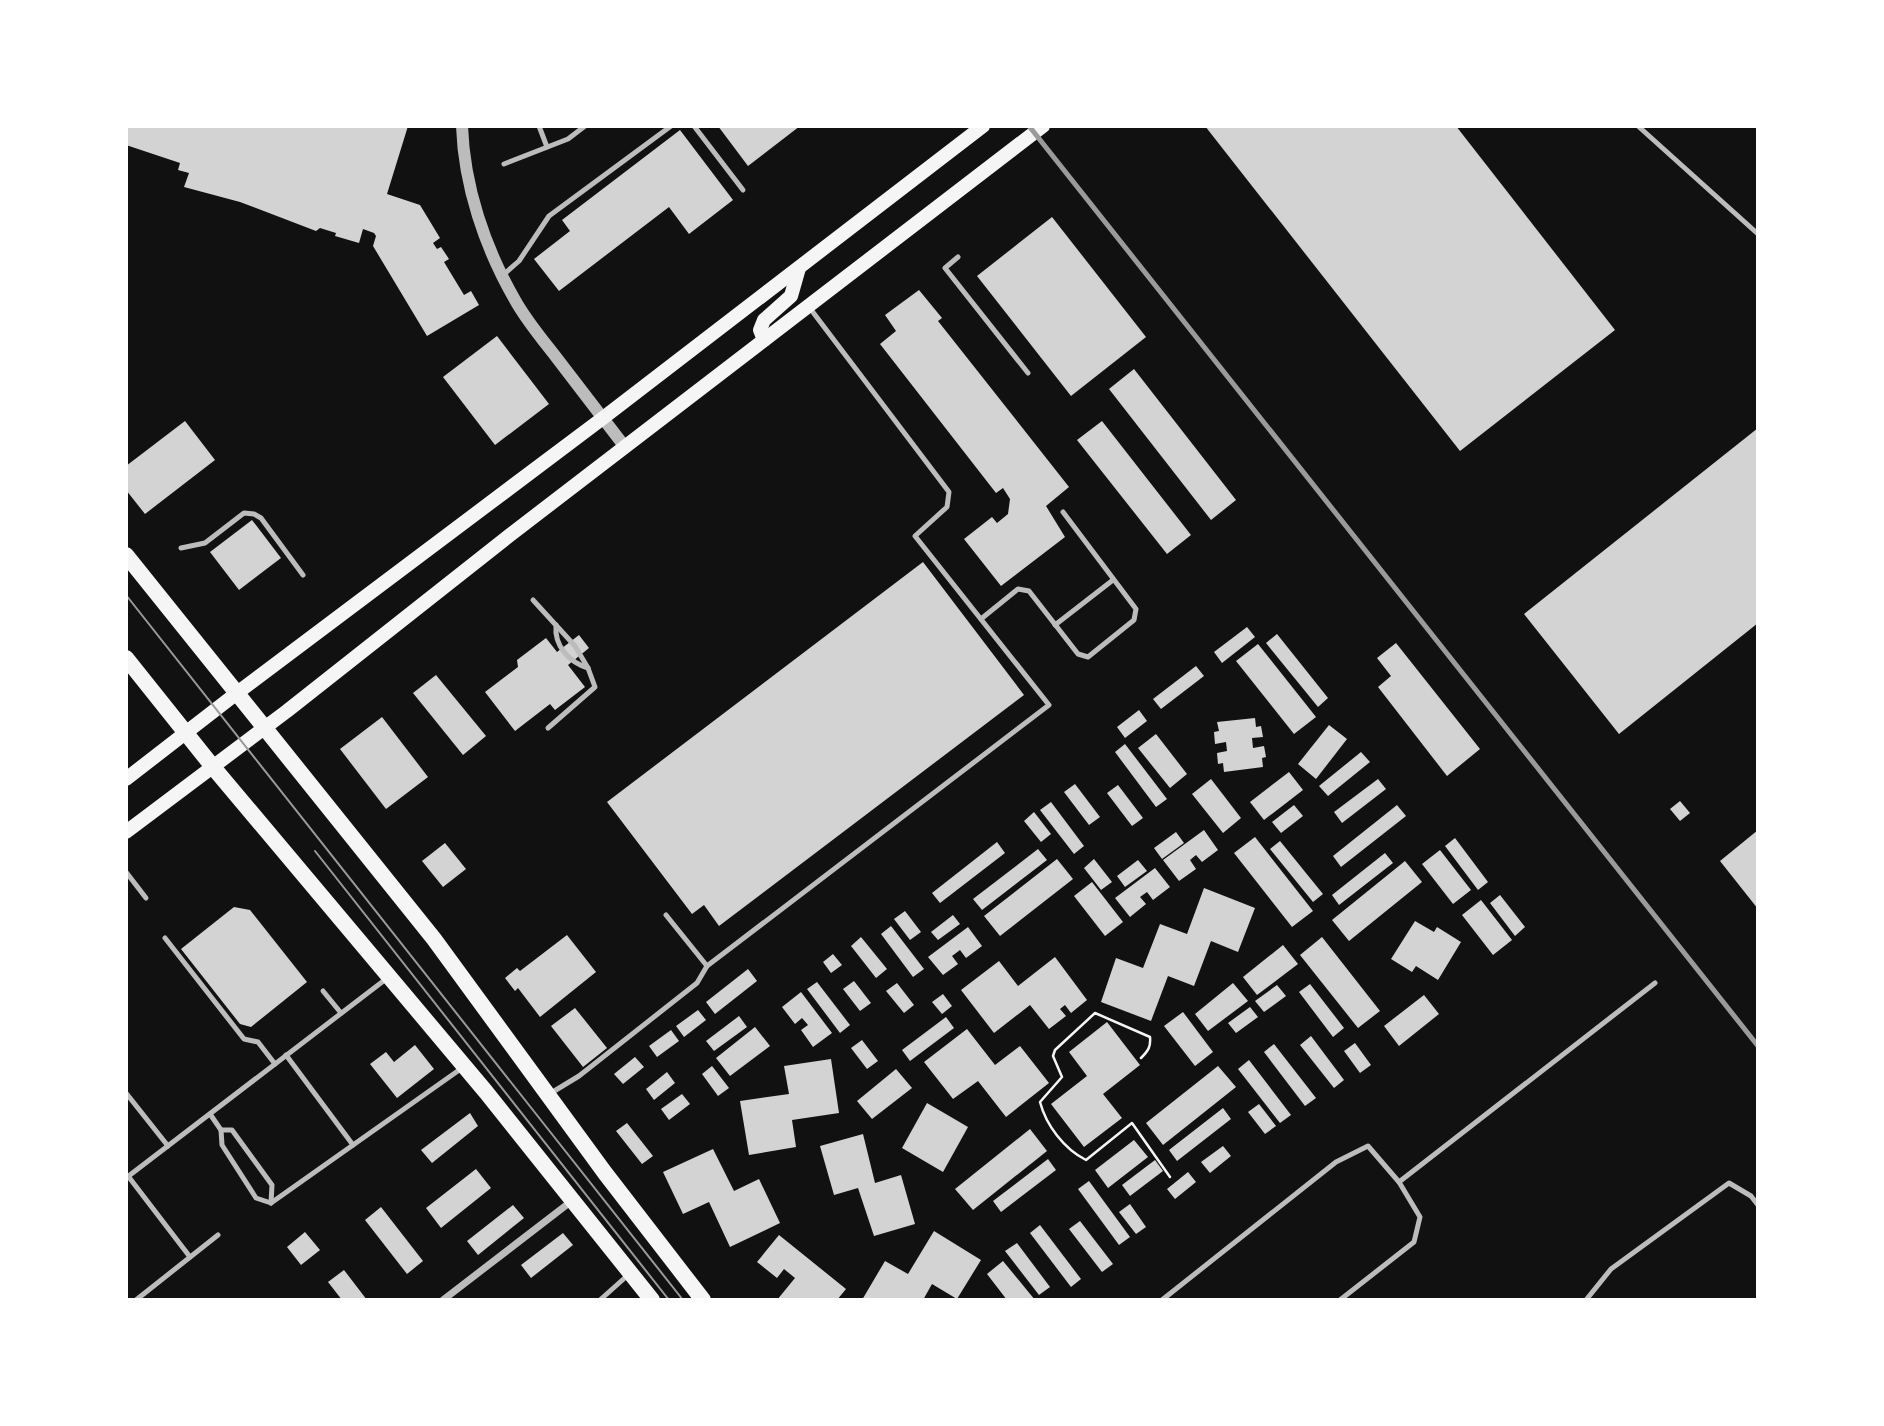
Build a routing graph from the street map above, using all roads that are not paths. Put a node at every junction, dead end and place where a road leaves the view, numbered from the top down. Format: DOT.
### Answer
graph roads {
  1 [pos="462,126"];
  2 [pos="539,126"];
  3 [pos="585,126"];
  4 [pos="671,126"];
  5 [pos="694,126"];
  6 [pos="983,126"];
  7 [pos="1043,126"];
  8 [pos="1638,126"];
  9 [pos="547,147"];
  10 [pos="504,164"];
  11 [pos="743,190"];
  12 [pos="1758,234"];
  13 [pos="958,257"];
  14 [pos="799,268"];
  15 [pos="502,276"];
  16 [pos="809,306"];
  17 [pos="764,340"];
  18 [pos="1028,373"];
  19 [pos="603,418"];
  20 [pos="625,447"];
  21 [pos="1063,512"];
  22 [pos="181,548"];
  23 [pos="126,555"];
  24 [pos="303,575"];
  25 [pos="1113,580"];
  26 [pos="533,600"];
  27 [pos="981,620"];
  28 [pos="556,625"];
  29 [pos="1055,625"];
  30 [pos="126,658"];
  31 [pos="588,668"];
  32 [pos="237,692"];
  33 [pos="265,728"];
  34 [pos="548,728"];
  35 [pos="185,733"];
  36 [pos="213,767"];
  37 [pos="126,779"];
  38 [pos="126,832"];
  39 [pos="126,872"];
  40 [pos="146,898"];
  41 [pos="666,915"];
  42 [pos="165,937"];
  43 [pos="707,966"];
  44 [pos="389,977"];
  45 [pos="1654,984"];
  46 [pos="323,991"];
  47 [pos="341,1013"];
  48 [pos="286,1055"];
  49 [pos="275,1064"];
  50 [pos="464,1066"];
  51 [pos="126,1093"];
  52 [pos="548,1095"];
  53 [pos="210,1114"];
  54 [pos="221,1130"];
  55 [pos="352,1145"];
  56 [pos="168,1146"];
  57 [pos="127,1177"];
  58 [pos="1399,1182"];
  59 [pos="573,1200"];
  60 [pos="271,1203"];
  61 [pos="1758,1205"];
  62 [pos="218,1235"];
  63 [pos="190,1257"];
  64 [pos="631,1273"];
  65 [pos="136,1300"];
  66 [pos="443,1300"];
  67 [pos="600,1300"];
  68 [pos="652,1300"];
  69 [pos="703,1300"];
  70 [pos="1162,1300"];
  71 [pos="1340,1300"];
  72 [pos="1586,1300"];
  1 -- 15 [label="street"];
  2 -- 9 [label="lane"];
  3 -- 9 [label="lane"];
  4 -- 15 [label="lane"];
  5 -- 11 [label="lane"];
  6 -- 14 [label="main road"];
  7 -- 16 [label="main road"];
  8 -- 12 [label="lane"];
  9 -- 10 [label="lane"];
  13 -- 18 [label="lane"];
  14 -- 17 [label="main road"];
  14 -- 19 [label="main road"];
  15 -- 19 [label="street"];
  16 -- 17 [label="main road"];
  16 -- 27 [label="lane"];
  17 -- 20 [label="main road"];
  19 -- 20 [label="street"];
  19 -- 32 [label="main road"];
  20 -- 33 [label="main road"];
  21 -- 25 [label="lane"];
  22 -- 24 [label="lane"];
  23 -- 32 [label="main road"];
  25 -- 29 [label="lane"];
  25 -- 29 [label="lane"];
  26 -- 28 [label="lane"];
  27 -- 29 [label="lane"];
  27 -- 43 [label="lane"];
  28 -- 31 [label="lane"];
  28 -- 31 [label="lane"];
  30 -- 35 [label="main road"];
  31 -- 34 [label="lane"];
  32 -- 33 [label="main road"];
  32 -- 35 [label="main road"];
  33 -- 36 [label="main road"];
  33 -- 52 [label="main road"];
  35 -- 36 [label="main road"];
  35 -- 37 [label="main road"];
  36 -- 38 [label="main road"];
  36 -- 44 [label="main road"];
  39 -- 40 [label="lane"];
  41 -- 43 [label="lane"];
  42 -- 49 [label="lane"];
  43 -- 52 [label="lane"];
  44 -- 47 [label="lane"];
  44 -- 50 [label="main road"];
  45 -- 58 [label="lane"];
  46 -- 47 [label="lane"];
  47 -- 48 [label="lane"];
  48 -- 49 [label="lane"];
  48 -- 55 [label="lane"];
  49 -- 53 [label="lane"];
  50 -- 55 [label="lane"];
  50 -- 59 [label="main road"];
  51 -- 56 [label="lane"];
  52 -- 69 [label="main road"];
  53 -- 54 [label="lane"];
  53 -- 56 [label="lane"];
  54 -- 60 [label="lane"];
  54 -- 60 [label="lane"];
  55 -- 60 [label="lane"];
  56 -- 57 [label="lane"];
  57 -- 63 [label="lane"];
  58 -- 70 [label="lane"];
  58 -- 71 [label="lane"];
  59 -- 64 [label="main road"];
  59 -- 66 [label="street"];
  61 -- 72 [label="lane"];
  62 -- 63 [label="lane"];
  63 -- 65 [label="lane"];
  64 -- 67 [label="lane"];
  64 -- 68 [label="main road"];
}
